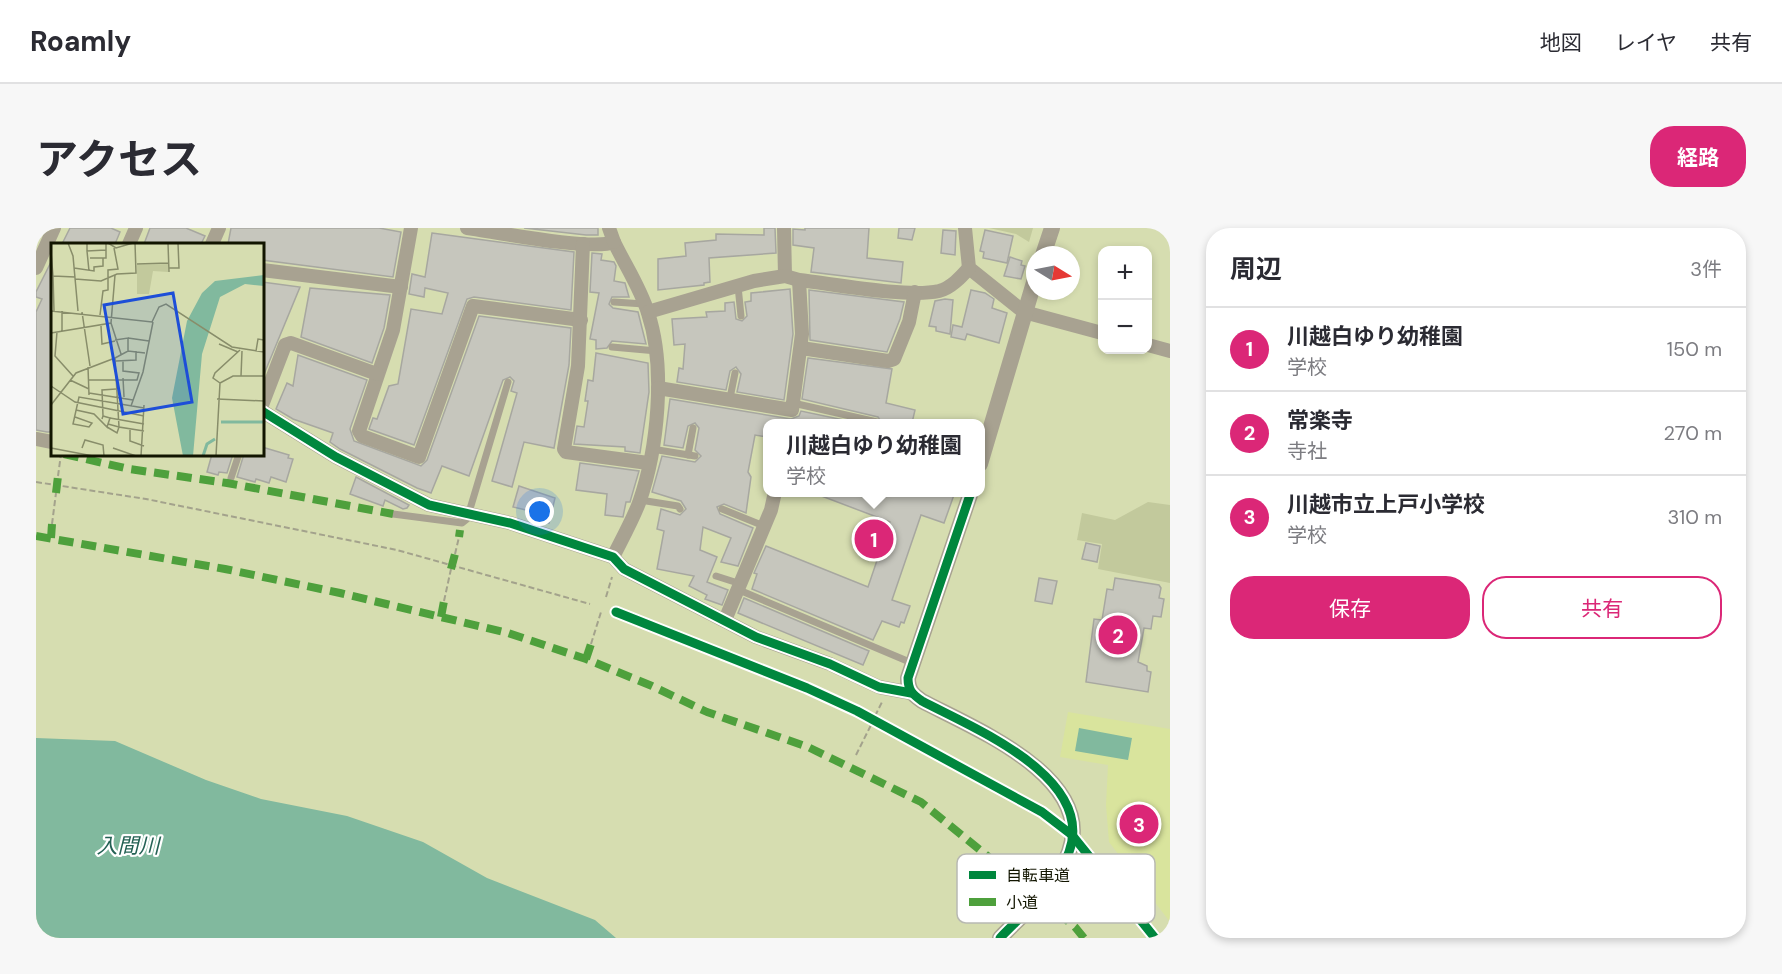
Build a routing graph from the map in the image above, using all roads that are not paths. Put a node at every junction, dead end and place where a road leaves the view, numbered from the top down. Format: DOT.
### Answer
graph roads {
  1 [pos="54,228"];
  2 [pos="135,228"];
  3 [pos="219,228"];
  4 [pos="411,228"];
  5 [pos="467,228"];
  6 [pos="609,228"];
  7 [pos="783,228"];
  8 [pos="965,228"];
  9 [pos="1052,228"];
  10 [pos="614,242"];
  11 [pos="129,243"];
  12 [pos="212,243"];
  13 [pos="583,244"];
  14 [pos="1046,246"];
  15 [pos="36,268"];
  16 [pos="969,268"];
  17 [pos="264,270"];
  18 [pos="785,276"];
  19 [pos="799,280"];
  20 [pos="738,286"];
  21 [pos="401,287"];
  22 [pos="915,292"];
  23 [pos="1028,300"];
  24 [pos="614,302"];
  25 [pos="646,308"];
  26 [pos="1024,312"];
  27 [pos="741,316"];
  28 [pos="581,320"];
  29 [pos="1098,332"];
  30 [pos="1152,346"];
  31 [pos="612,347"];
  32 [pos="801,348"];
  33 [pos="657,351"];
  34 [pos="1170,351"];
  35 [pos="735,373"];
  36 [pos="377,374"];
  37 [pos="508,382"];
  38 [pos="658,388"];
  39 [pos="730,398"];
  40 [pos="264,400"];
  41 [pos="264,412"];
  42 [pos="791,412"];
  43 [pos="851,419"];
  44 [pos="693,428"];
  45 [pos="36,440"];
  46 [pos="51,442"];
  47 [pos="652,449"];
  48 [pos="985,450"];
  49 [pos="238,456"];
  50 [pos="648,463"];
  51 [pos="231,478"];
  52 [pos="773,497"];
  53 [pos="969,497"];
  54 [pos="640,500"];
  55 [pos="680,509"];
  56 [pos="722,509"];
  57 [pos="470,513"];
  58 [pos="393,514"];
  59 [pos="764,526"];
  60 [pos="613,557"];
  61 [pos="716,576"];
  62 [pos="740,587"];
  63 [pos="725,620"];
  64 [pos="912,663"];
  65 [pos="911,693"];
  66 [pos="1068,854"];
  67 [pos="1014,923"];
  68 [pos="1000,938"];
  1 -- 15 [label="street"];
  2 -- 11 [label="street"];
  3 -- 12 [label="street"];
  4 -- 21 [label="street"];
  5 -- 13 [label="street"];
  6 -- 10 [label="street"];
  7 -- 18 [label="street"];
  8 -- 16 [label="street"];
  9 -- 14 [label="street"];
  10 -- 13 [label="street"];
  10 -- 25 [label="street"];
  13 -- 28 [label="street"];
  16 -- 22 [label="street"];
  16 -- 26 [label="street"];
  17 -- 21 [label="street"];
  18 -- 19 [label="street"];
  18 -- 20 [label="street"];
  19 -- 22 [label="street"];
  19 -- 32 [label="street"];
  20 -- 25 [label="street"];
  20 -- 27 [label="lane"];
  21 -- 36 [label="street"];
  22 -- 32 [label="street"];
  23 -- 26 [label="street"];
  24 -- 25 [label="lane"];
  25 -- 33 [label="street"];
  26 -- 29 [label="street"];
  26 -- 48 [label="street"];
  28 -- 36 [label="street"];
  28 -- 50 [label="street"];
  30 -- 34 [label="street"];
  31 -- 33 [label="lane"];
  32 -- 42 [label="street"];
  33 -- 38 [label="street"];
  35 -- 39 [label="lane"];
  36 -- 40 [label="street"];
  37 -- 57 [label="lane"];
  38 -- 39 [label="street"];
  38 -- 47 [label="street"];
  39 -- 42 [label="street"];
  41 -- 57 [label="street"];
  42 -- 43 [label="lane"];
  44 -- 47 [label="lane"];
  45 -- 46 [label="street"];
  47 -- 50 [label="street"];
  49 -- 51 [label="lane"];
  50 -- 54 [label="street"];
  52 -- 59 [label="street"];
  53 -- 64 [label="street"];
  54 -- 55 [label="lane"];
  54 -- 60 [label="street"];
  56 -- 59 [label="lane"];
  57 -- 58 [label="lane"];
  57 -- 60 [label="street"];
  59 -- 62 [label="street"];
  60 -- 63 [label="street"];
  61 -- 62 [label="lane"];
  62 -- 63 [label="street"];
  62 -- 64 [label="lane"];
  63 -- 65 [label="street"];
  64 -- 65 [label="street"];
  65 -- 66 [label="street"];
  67 -- 68 [label="street"];
}
